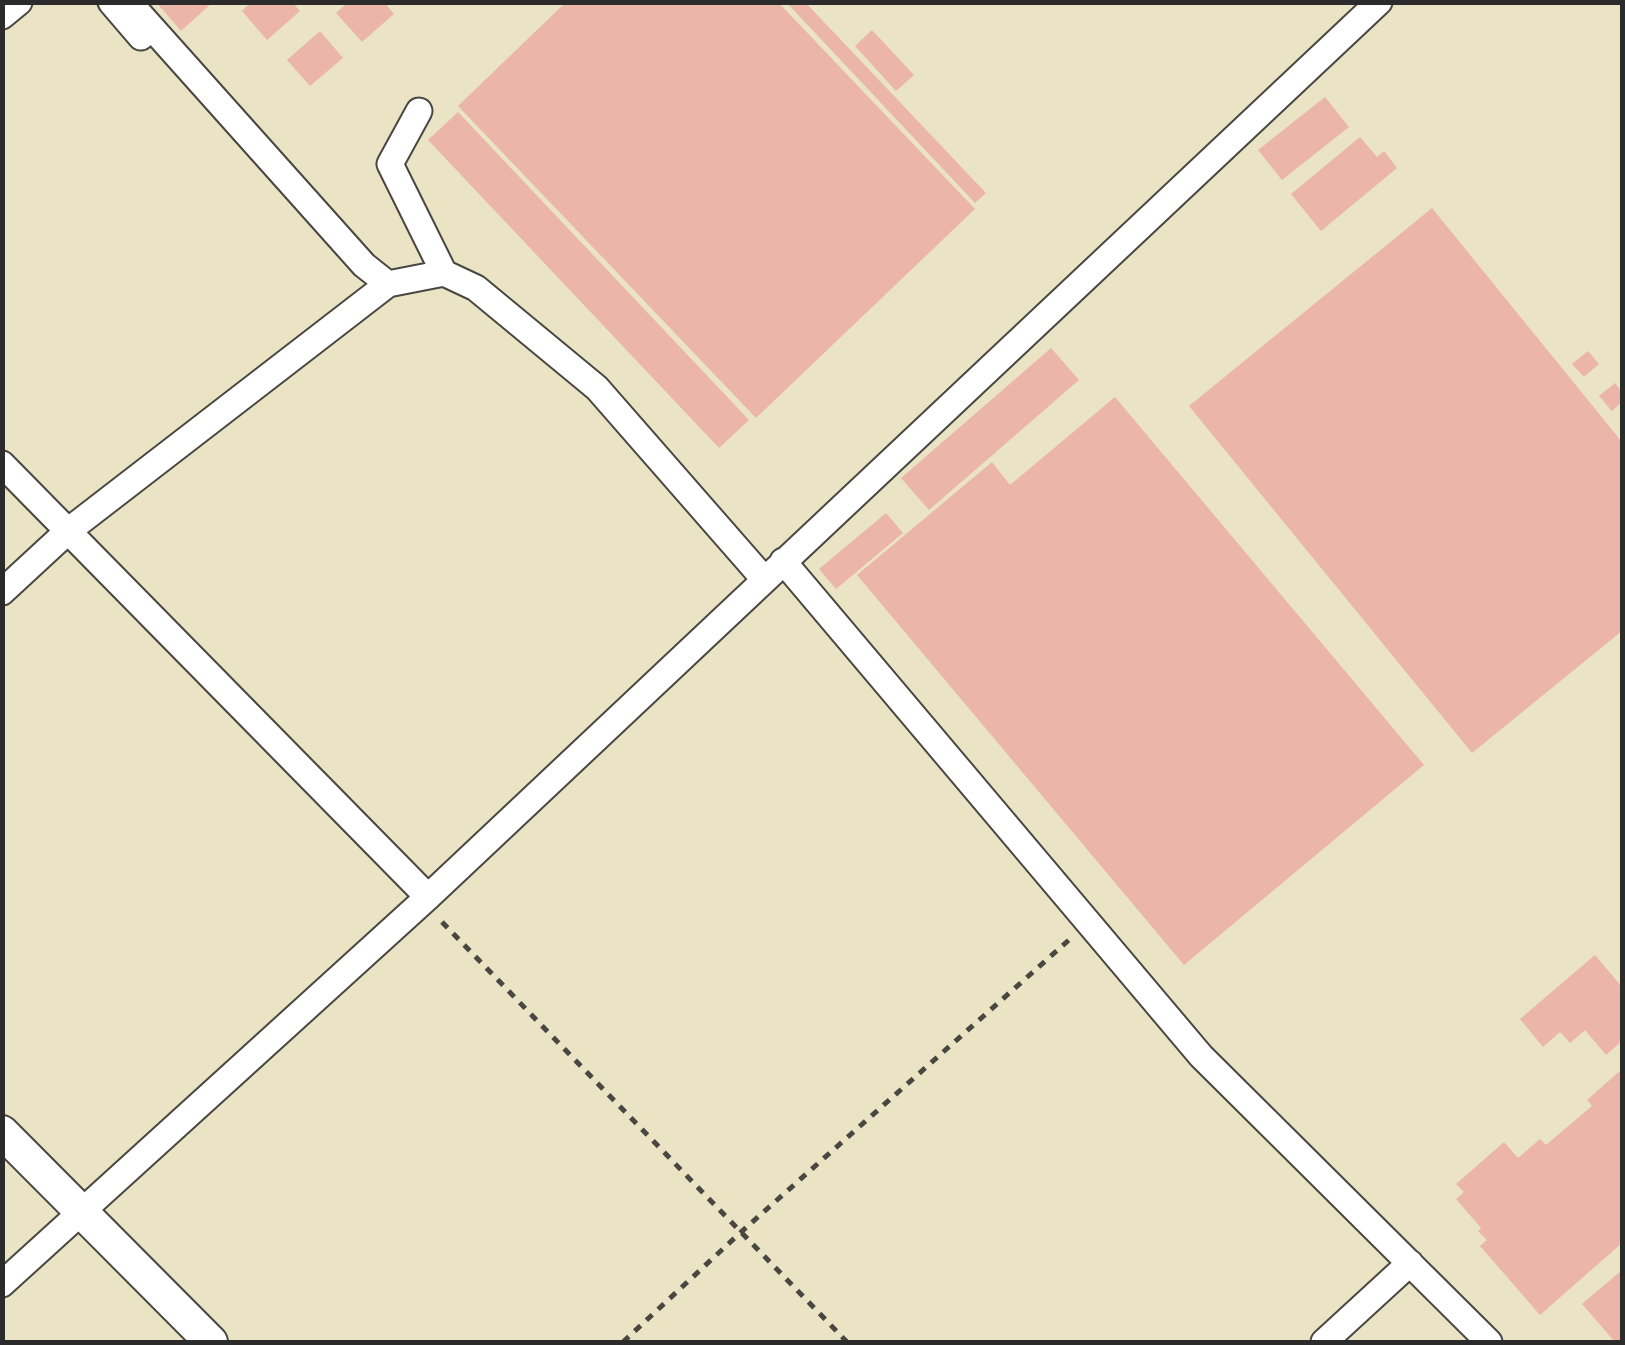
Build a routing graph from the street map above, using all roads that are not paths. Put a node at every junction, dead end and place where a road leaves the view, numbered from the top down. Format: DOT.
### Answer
graph roads {
  1 [pos="19,2"];
  2 [pos="111,2"];
  3 [pos="134,2"];
  4 [pos="1379,2"];
  5 [pos="2,16"];
  6 [pos="418,111"];
  7 [pos="231,118"];
  8 [pos="444,273"];
  9 [pos="388,284"];
  10 [pos="2,464"];
  11 [pos="68,531"];
  12 [pos="774,570"];
  13 [pos="2,592"];
  14 [pos="425,899"];
  15 [pos="2,1132"];
  16 [pos="82,1214"];
  17 [pos="1410,1263"];
  18 [pos="2,1284"];
  19 [pos="211,1342"];
  20 [pos="1324,1342"];
  21 [pos="1489,1342"];
  1 -- 5 [label="street"];
  2 -- 7 [label="street"];
  3 -- 7 [label="street"];
  4 -- 12 [label="street"];
  6 -- 8 [label="street"];
  7 -- 9 [label="street"];
  8 -- 9 [label="street"];
  8 -- 12 [label="street"];
  9 -- 11 [label="street"];
  10 -- 11 [label="street"];
  11 -- 13 [label="street"];
  11 -- 14 [label="street"];
  12 -- 14 [label="street"];
  12 -- 17 [label="street"];
  14 -- 16 [label="street"];
  15 -- 16 [label="street"];
  16 -- 18 [label="street"];
  16 -- 19 [label="street"];
  17 -- 20 [label="street"];
  17 -- 21 [label="street"];
}
